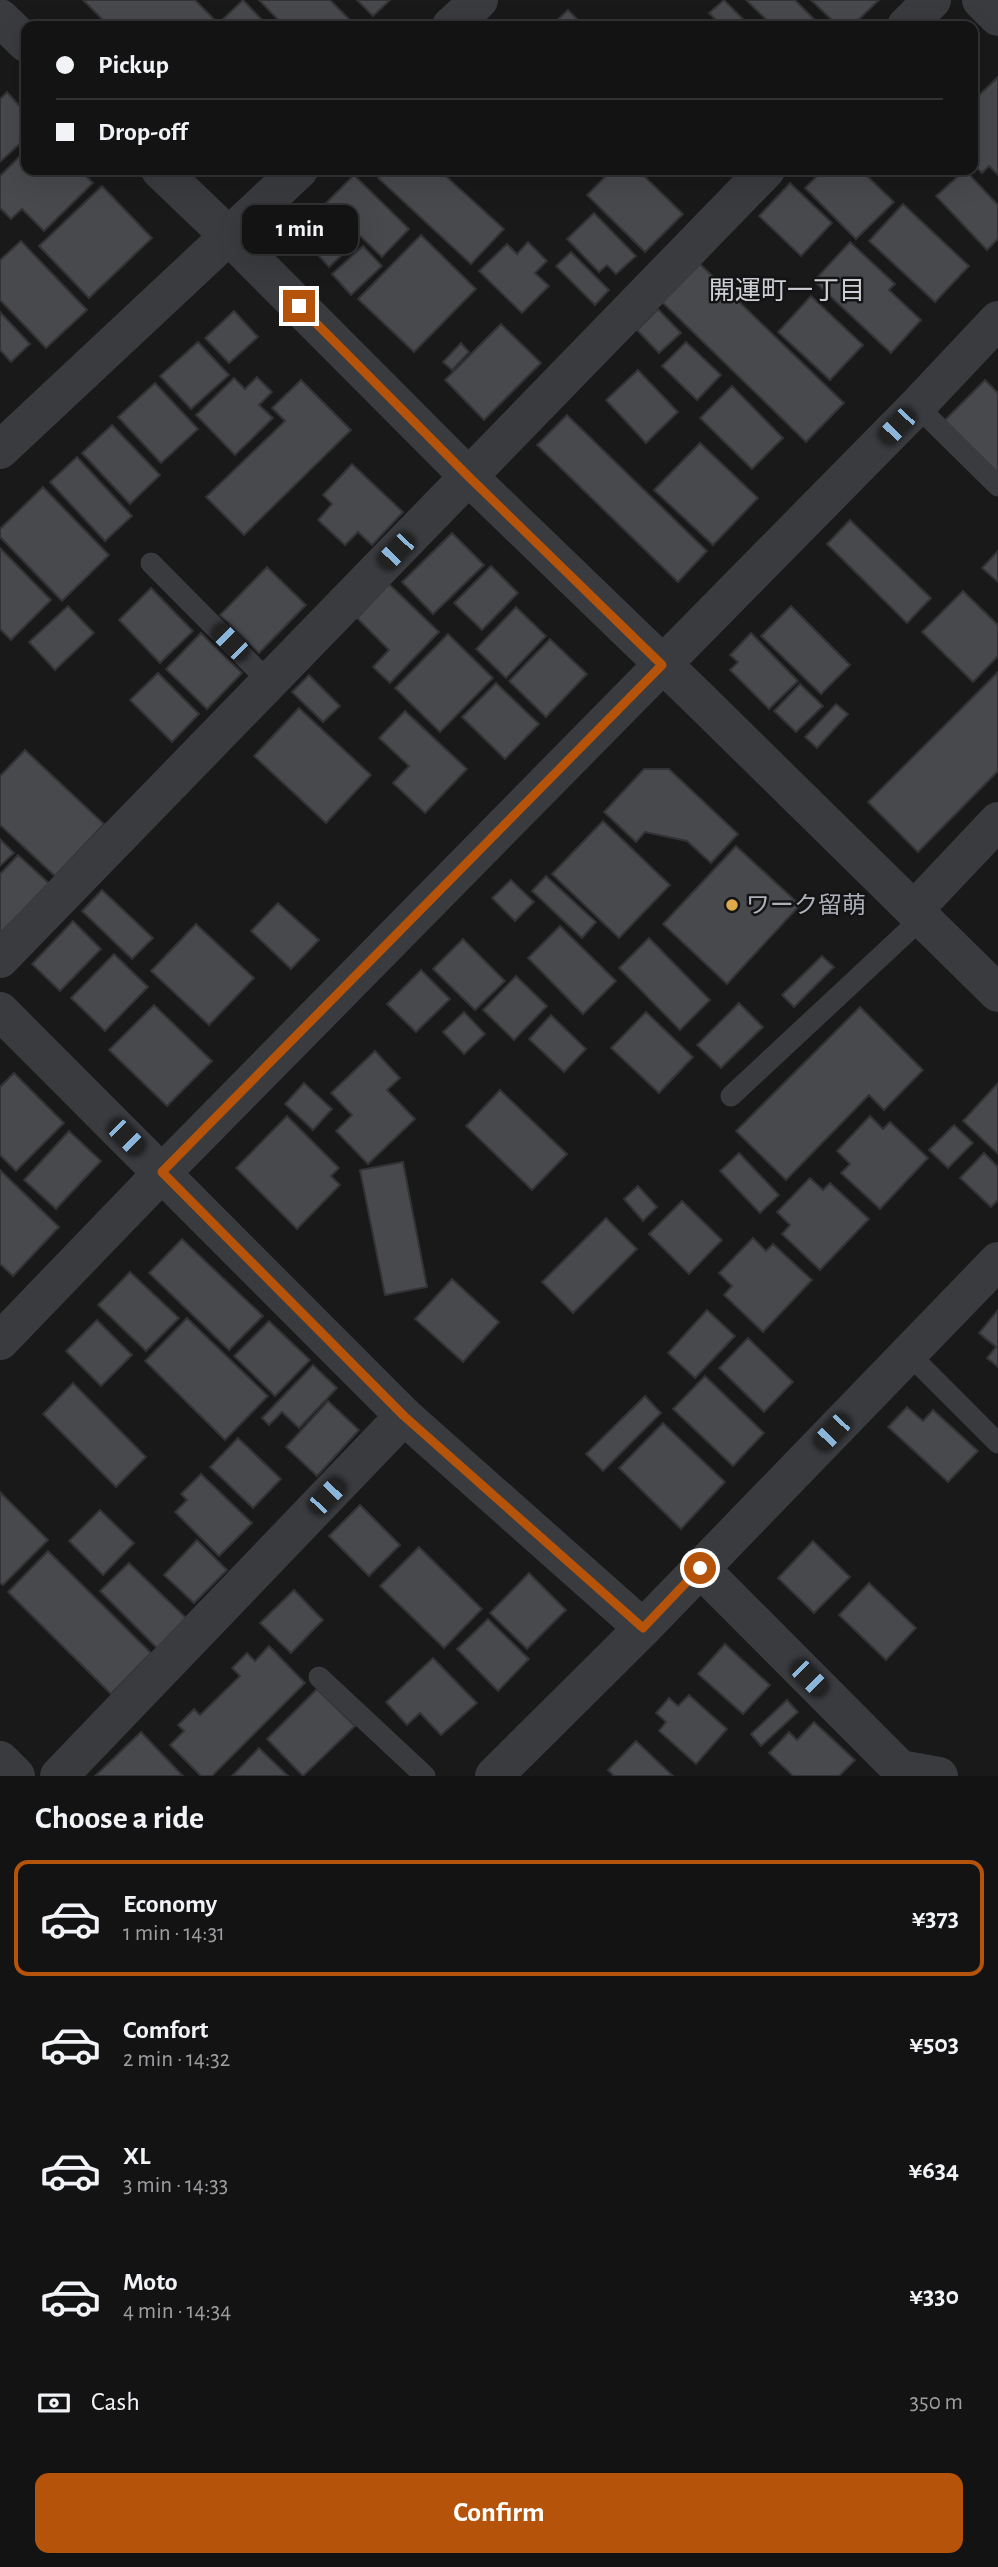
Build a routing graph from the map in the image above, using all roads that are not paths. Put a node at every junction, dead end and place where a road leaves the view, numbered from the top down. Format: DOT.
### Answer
graph roads {
  1 [pos="479,0"];
  2 [pos="932,0"];
  3 [pos="981,0"];
  4 [pos="998,17"];
  5 [pos="0,18"];
  6 [pos="456,21"];
  7 [pos="911,21"];
  8 [pos="21,38"];
  9 [pos="165,175"];
  10 [pos="294,175"];
  11 [pos="761,175"];
  12 [pos="229,236"];
  13 [pos="998,320"];
  14 [pos="917,407"];
  15 [pos="0,450"];
  16 [pos="468,476"];
  17 [pos="998,486"];
  18 [pos="151,563"];
  19 [pos="662,665"];
  20 [pos="269,682"];
  21 [pos="998,821"];
  22 [pos="918,914"];
  23 [pos="0,959"];
  24 [pos="998,993"];
  25 [pos="0,1012"];
  26 [pos="731,1096"];
  27 [pos="162,1172"];
  28 [pos="998,1261"];
  29 [pos="0,1341"];
  30 [pos="908,1353"];
  31 [pos="404,1416"];
  32 [pos="998,1443"];
  33 [pos="700,1568"];
  34 [pos="643,1628"];
  35 [pos="319,1677"];
  36 [pos="0,1760"];
  37 [pos="896,1772"];
  38 [pos="16,1776"];
  39 [pos="59,1776"];
  40 [pos="425,1776"];
  41 [pos="494,1776"];
  42 [pos="939,1776"];
  1 -- 6 [label="street"];
  2 -- 7 [label="street"];
  3 -- 4 [label="street"];
  5 -- 8 [label="street"];
  9 -- 12 [label="street"];
  10 -- 12 [label="street"];
  11 -- 16 [label="street"];
  12 -- 15 [label="street"];
  12 -- 16 [label="street"];
  13 -- 14 [label="street"];
  14 -- 17 [label="lane"];
  14 -- 19 [label="street"];
  16 -- 19 [label="street"];
  16 -- 20 [label="street"];
  18 -- 20 [label="lane"];
  19 -- 22 [label="street"];
  19 -- 27 [label="street"];
  20 -- 23 [label="street"];
  21 -- 22 [label="street"];
  22 -- 24 [label="street"];
  22 -- 26 [label="lane"];
  25 -- 27 [label="street"];
  27 -- 29 [label="street"];
  27 -- 31 [label="street"];
  28 -- 30 [label="street"];
  30 -- 32 [label="lane"];
  30 -- 33 [label="street"];
  31 -- 34 [label="street"];
  31 -- 39 [label="street"];
  33 -- 34 [label="street"];
  33 -- 37 [label="street"];
  34 -- 41 [label="street"];
  35 -- 40 [label="lane"];
  36 -- 38 [label="street"];
  37 -- 42 [label="street"];
}
